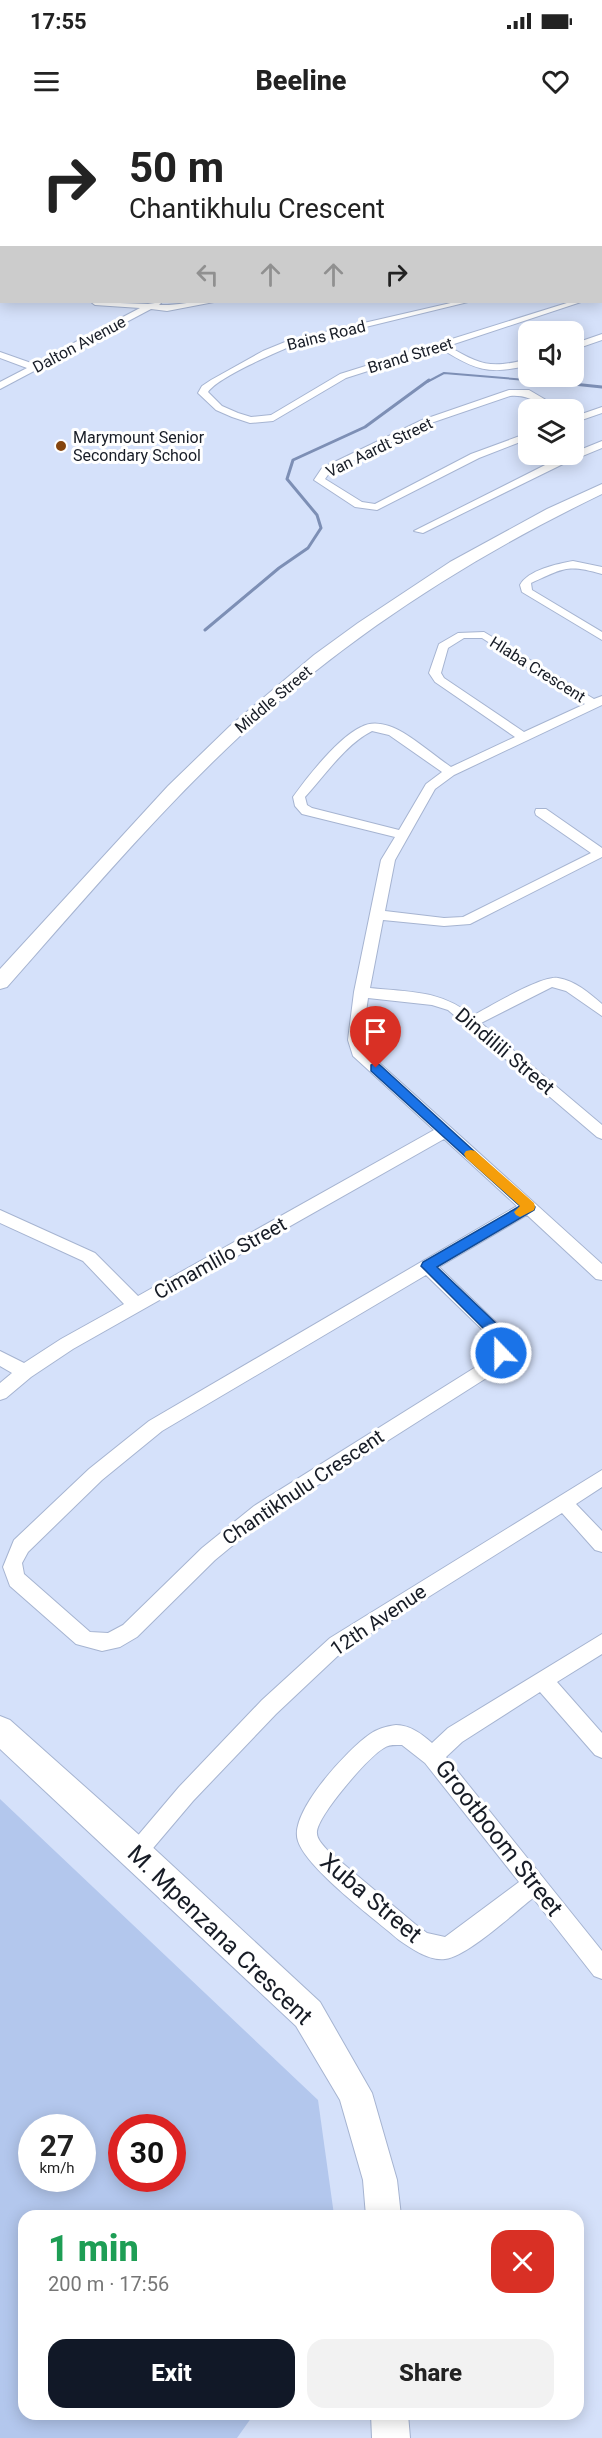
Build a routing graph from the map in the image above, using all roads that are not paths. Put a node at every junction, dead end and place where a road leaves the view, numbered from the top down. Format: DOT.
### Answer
graph roads {
  1 [pos="104,303"];
  2 [pos="156,303"];
  3 [pos="204,303"];
  4 [pos="460,303"];
  5 [pos="574,303"];
  6 [pos="148,308"];
  7 [pos="602,337"];
  8 [pos="584,343"];
  9 [pos="441,345"];
  10 [pos="0,355"];
  11 [pos="518,365"];
  12 [pos="34,367"];
  13 [pos="0,386"];
  14 [pos="540,399"];
  15 [pos="602,410"];
  16 [pos="584,416"];
  17 [pos="250,420"];
  18 [pos="518,440"];
  19 [pos="602,444"];
  20 [pos="602,488"];
  21 [pos="419,531"];
  22 [pos="602,571"];
  23 [pos="602,637"];
  24 [pos="598,702"];
  25 [pos="523,737"];
  26 [pos="450,772"];
  27 [pos="541,812"];
  28 [pos="402,835"];
  29 [pos="601,852"];
  30 [pos="377,915"];
  31 [pos="0,982"];
  32 [pos="361,992"];
  33 [pos="602,1011"];
  34 [pos="472,1022"];
  35 [pos="445,1131"];
  36 [pos="602,1133"];
  37 [pos="529,1207"];
  38 [pos="0,1216"];
  39 [pos="428,1266"];
  40 [pos="602,1274"];
  41 [pos="136,1305"];
  42 [pos="0,1358"];
  43 [pos="25,1372"];
  44 [pos="0,1393"];
  45 [pos="602,1478"];
  46 [pos="564,1502"];
  47 [pos="602,1544"];
  48 [pos="602,1643"];
  49 [pos="543,1681"];
  50 [pos="0,1731"];
  51 [pos="602,1748"];
  52 [pos="432,1756"];
  53 [pos="136,1853"];
  54 [pos="534,1884"];
  55 [pos="602,1968"];
  56 [pos="383,2210"];
  57 [pos="390,2420"];
  58 [pos="391,2438"];
  1 -- 6 [label="street"];
  2 -- 6 [label="street, Dalton Avenue"];
  3 -- 6 [label="street"];
  4 -- 17 [label="street, Bains Road"];
  5 -- 9 [label="street, Brand Street"];
  6 -- 12 [label="street, Dalton Avenue"];
  7 -- 8 [label="street"];
  9 -- 11 [label="street"];
  9 -- 17 [label="street, Brand Street"];
  10 -- 12 [label="street"];
  12 -- 13 [label="street, Dalton Avenue"];
  14 -- 18 [label="street, Van Aardt Street"];
  15 -- 16 [label="street"];
  19 -- 21 [label="street"];
  20 -- 31 [label="main road, Middle Street"];
  22 -- 23 [label="street"];
  24 -- 25 [label="street"];
  24 -- 25 [label="street, Hlaba Crescent"];
  25 -- 26 [label="street"];
  26 -- 28 [label="street"];
  26 -- 28 [label="street"];
  27 -- 29 [label="street"];
  28 -- 30 [label="street"];
  29 -- 30 [label="street"];
  30 -- 32 [label="street"];
  32 -- 34 [label="street, Dindilili Street"];
  32 -- 35 [label="street"];
  33 -- 34 [label="street"];
  34 -- 36 [label="street, Dindilili Street"];
  35 -- 37 [label="street"];
  35 -- 41 [label="street, Cimamlilo Street"];
  37 -- 39 [label="street, Chantikhulu Crescent"];
  37 -- 40 [label="street"];
  38 -- 41 [label="street"];
  39 -- 39 [label="street, Chantikhulu Crescent"];
  41 -- 43 [label="street, Cimamlilo Street"];
  42 -- 43 [label="street"];
  43 -- 44 [label="street, Cimamlilo Street"];
  45 -- 46 [label="street, 12th Avenue"];
  46 -- 47 [label="street"];
  46 -- 53 [label="street, 12th Avenue"];
  48 -- 49 [label="street, Grootboom Street"];
  49 -- 51 [label="street"];
  49 -- 52 [label="street, Grootboom Street"];
  50 -- 53 [label="main road, M. Mpenzana Crescent"];
  52 -- 54 [label="street, Grootboom Street"];
  52 -- 54 [label="street, Xuba Street"];
  53 -- 56 [label="main road, M. Mpenzana Crescent"];
  54 -- 55 [label="street, Grootboom Street"];
  57 -- 58 [label="main road"];
}
